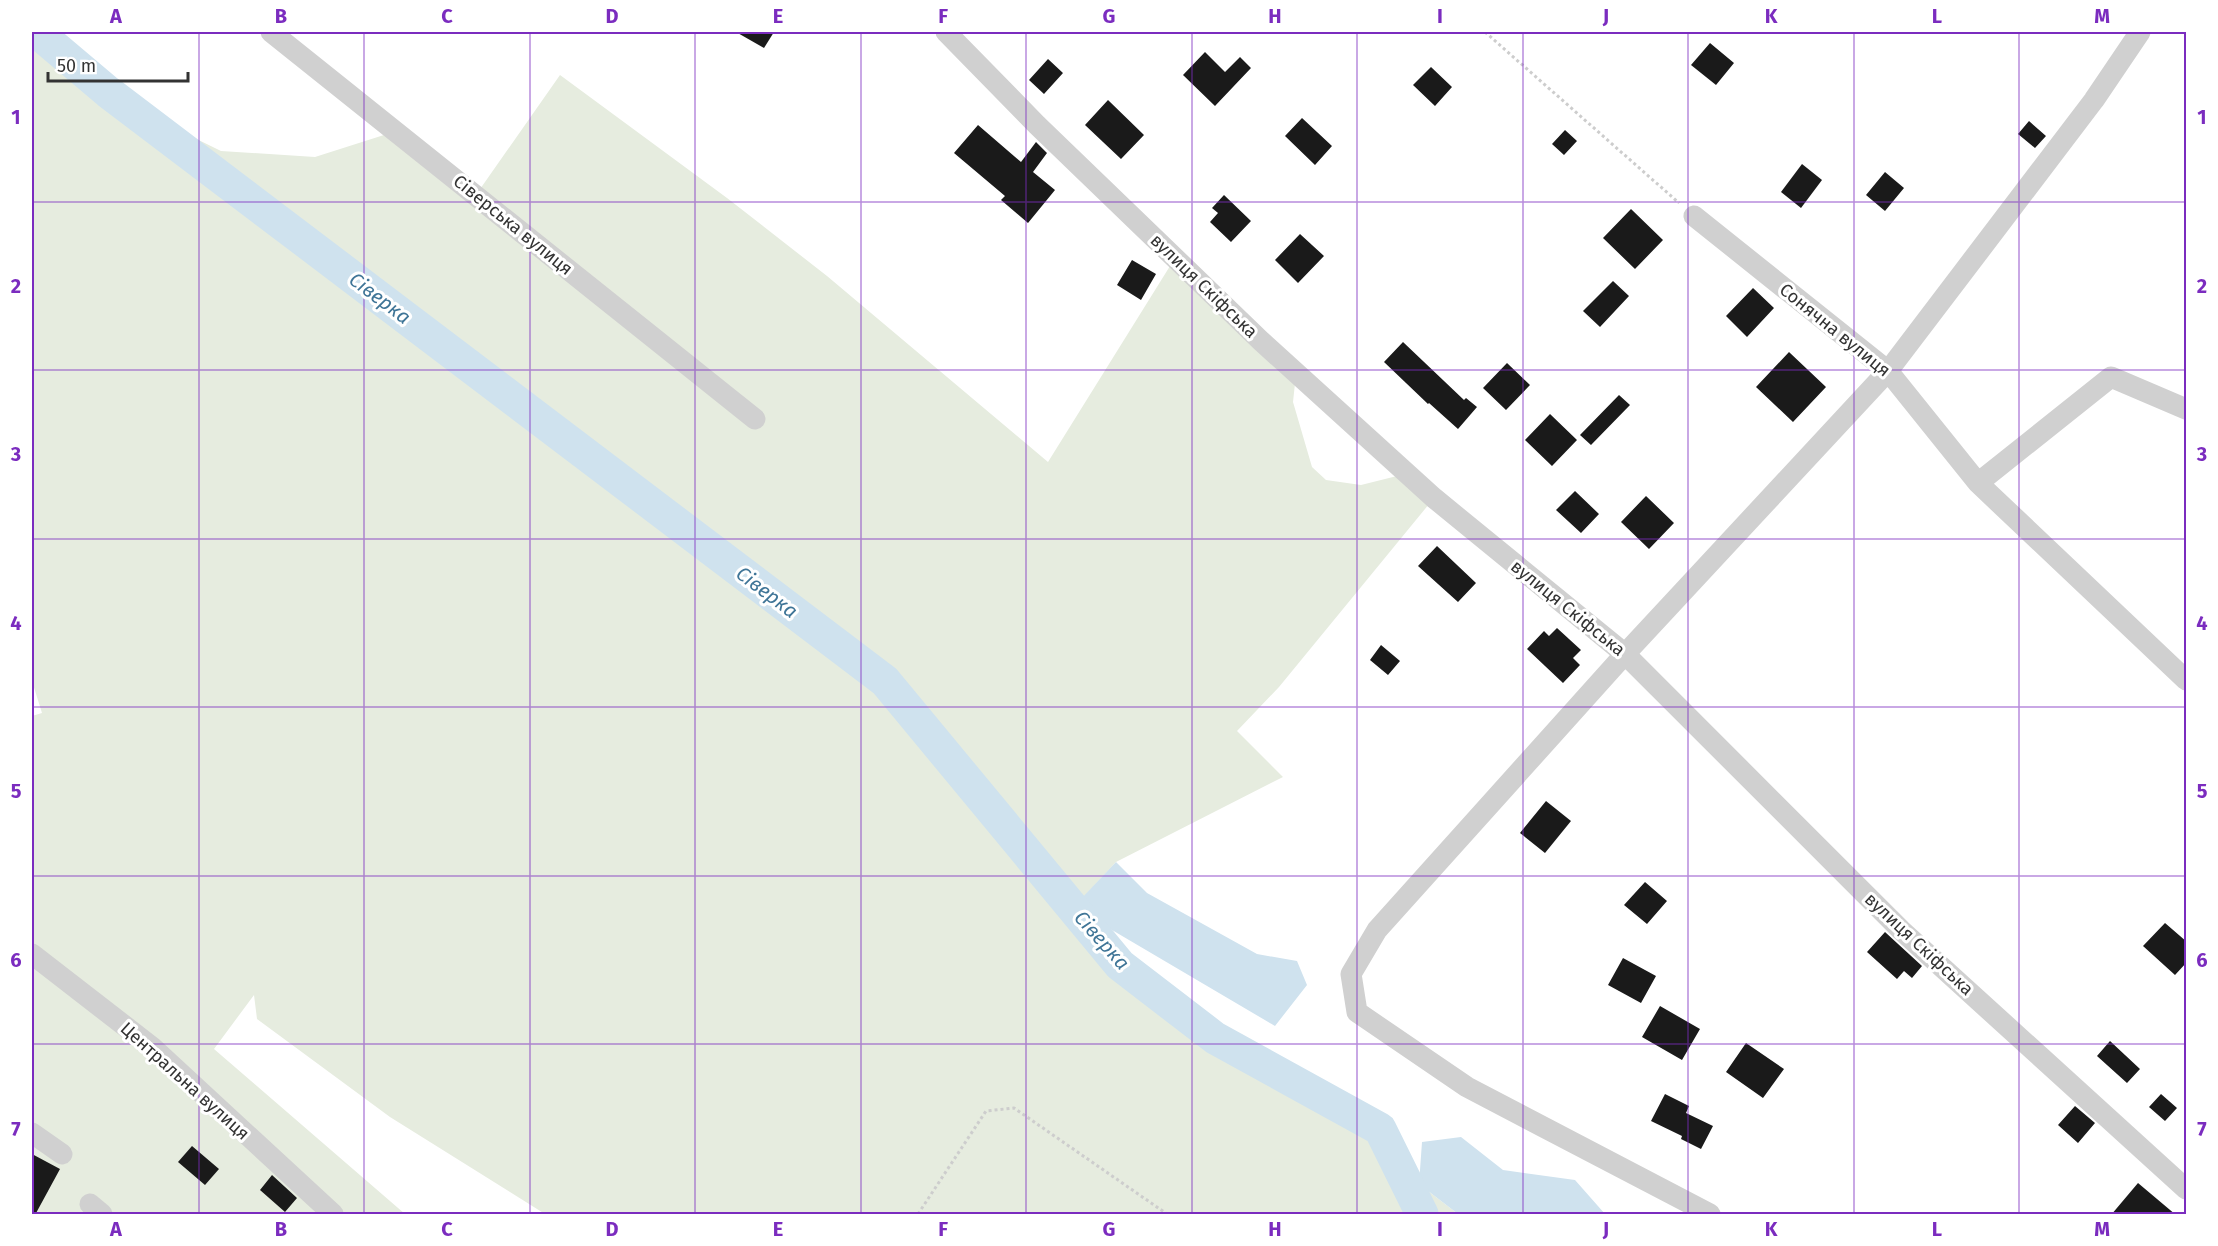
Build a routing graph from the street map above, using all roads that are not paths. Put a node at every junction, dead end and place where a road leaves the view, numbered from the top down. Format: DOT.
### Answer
graph roads {
  1 [pos="271,32"];
  2 [pos="946,32"];
  3 [pos="2140,32"];
  4 [pos="1694,216"];
  5 [pos="1888,371"];
  6 [pos="2187,410"];
  7 [pos="755,419"];
  8 [pos="1978,483"];
  9 [pos="1625,654"];
  10 [pos="2187,680"];
  11 [pos="32,954"];
  12 [pos="32,1133"];
  13 [pos="62,1154"];
  14 [pos="2187,1189"];
  15 [pos="333,1215"];
  16 [pos="1710,1215"];
  1 -- 7 [label="street, Сіверська вулиця"];
  2 -- 9 [label="street, вулиця Скіфська"];
  3 -- 5 [label="street"];
  4 -- 5 [label="street, Сонячна вулиця"];
  5 -- 8 [label="street, Сонячна вулиця"];
  5 -- 9 [label="street"];
  6 -- 8 [label="street"];
  8 -- 10 [label="street, Сонячна вулиця"];
  9 -- 14 [label="street, вулиця Скіфська"];
  9 -- 16 [label="street"];
  11 -- 15 [label="street, Центральна вулиця"];
  12 -- 13 [label="street"];
}
